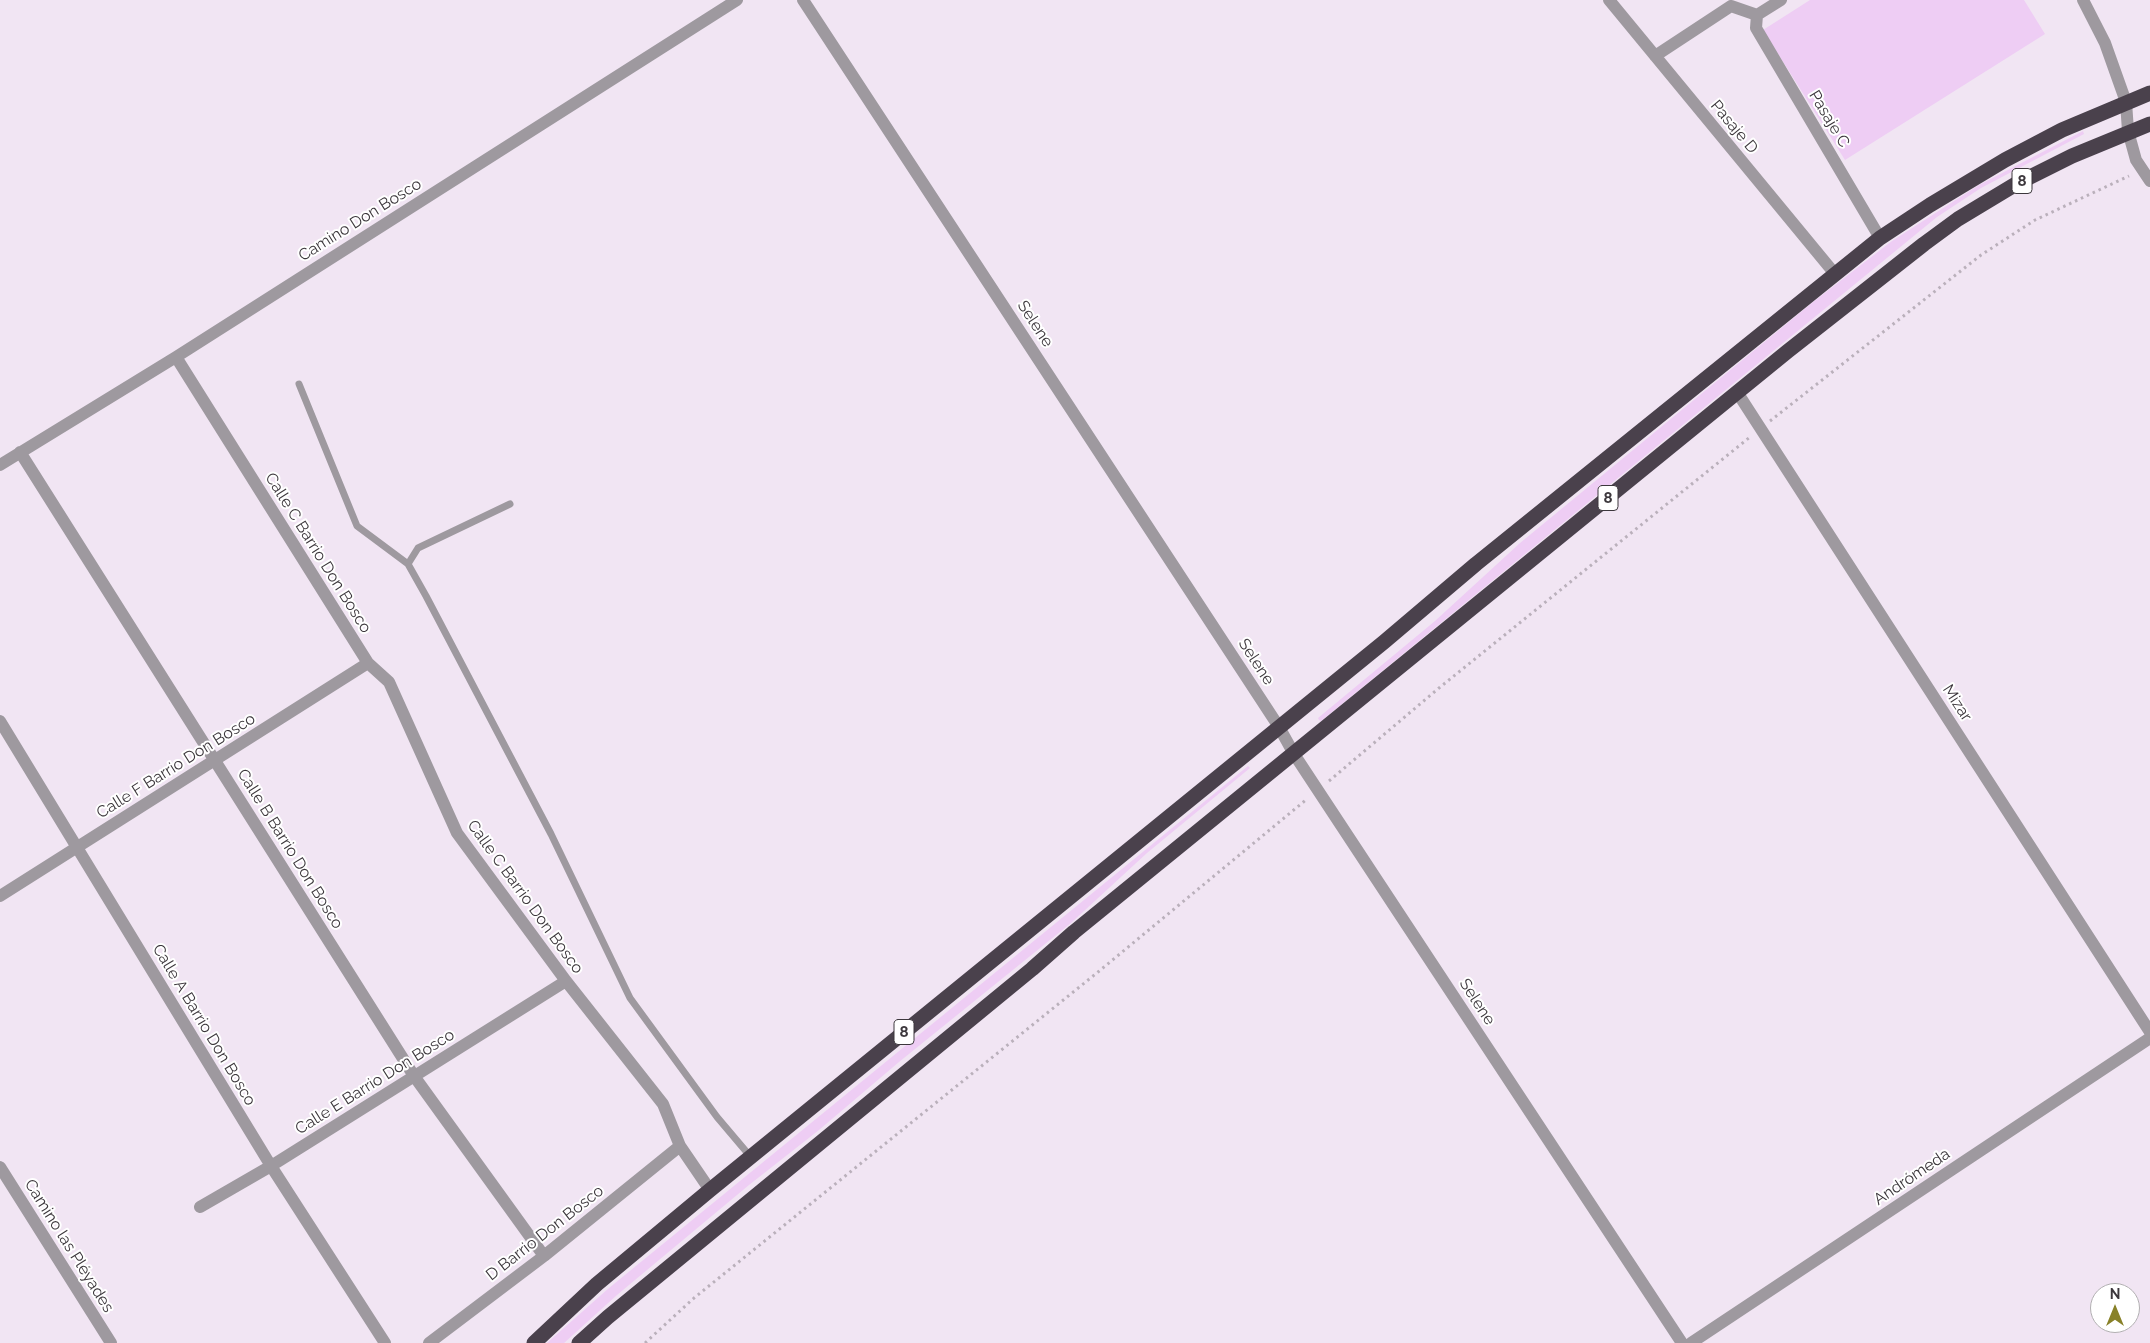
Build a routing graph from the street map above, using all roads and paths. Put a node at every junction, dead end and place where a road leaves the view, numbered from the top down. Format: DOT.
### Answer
graph roads {
  1 [pos="737,0"];
  2 [pos="803,0"];
  3 [pos="1609,0"];
  4 [pos="1781,0"];
  5 [pos="2083,0"];
  6 [pos="1757,15"];
  7 [pos="1655,56"];
  8 [pos="2150,93"];
  9 [pos="2126,102"];
  10 [pos="2150,124"];
  11 [pos="2128,131"];
  12 [pos="2142,170"];
  13 [pos="2150,181"];
  14 [pos="1880,238"];
  15 [pos="1835,274"];
  16 [pos="176,357"];
  17 [pos="299,384"];
  18 [pos="1737,392"];
  19 [pos="1761,428"];
  20 [pos="20,452"];
  21 [pos="0,465"];
  22 [pos="510,504"];
  23 [pos="408,564"];
  24 [pos="368,663"];
  25 [pos="0,720"];
  26 [pos="1279,727"];
  27 [pos="1294,754"];
  28 [pos="215,761"];
  29 [pos="1318,790"];
  30 [pos="77,847"];
  31 [pos="0,896"];
  32 [pos="566,981"];
  33 [pos="2150,1032"];
  34 [pos="2150,1038"];
  35 [pos="414,1076"];
  36 [pos="680,1146"];
  37 [pos="750,1156"];
  38 [pos="271,1166"];
  39 [pos="0,1167"];
  40 [pos="710,1190"];
  41 [pos="200,1207"];
  42 [pos="544,1256"];
  43 [pos="111,1343"];
  44 [pos="385,1343"];
  45 [pos="429,1343"];
  46 [pos="534,1343"];
  47 [pos="579,1343"];
  48 [pos="645,1343"];
  49 [pos="1682,1343"];
  50 [pos="1691,1343"];
  1 -- 16 [label="street, Camino Don Bosco"];
  2 -- 26 [label="street, Selene"];
  3 -- 7 [label="street, Pasaje D"];
  4 -- 6 [label="street"];
  5 -- 9 [label="street"];
  6 -- 7 [label="street"];
  6 -- 14 [label="street, Pasaje C"];
  7 -- 15 [label="street, Pasaje D"];
  8 -- 9 [label="highway, 8"];
  9 -- 11 [label="street"];
  9 -- 14 [label="highway, 8"];
  10 -- 11 [label="highway, 8"];
  11 -- 12 [label="street"];
  11 -- 18 [label="highway, 8"];
  12 -- 13 [label="street"];
  12 -- 19 [label="path"];
  14 -- 15 [label="highway, 8"];
  15 -- 26 [label="highway, 8"];
  16 -- 20 [label="street, Camino Don Bosco"];
  16 -- 24 [label="street, Calle C Barrio Don Bosco"];
  17 -- 23 [label="lane"];
  18 -- 19 [label="street, Mizar"];
  18 -- 27 [label="highway, 8"];
  19 -- 29 [label="path"];
  19 -- 33 [label="street, Mizar"];
  20 -- 21 [label="street, Camino Don Bosco"];
  20 -- 28 [label="street, Calle B Barrio Don Bosco"];
  22 -- 23 [label="lane"];
  23 -- 37 [label="lane"];
  24 -- 28 [label="street, Calle F Barrio Don Bosco"];
  24 -- 32 [label="street, Calle C Barrio Don Bosco"];
  25 -- 30 [label="street, Calle A Barrio Don Bosco"];
  26 -- 27 [label="street, Selene"];
  26 -- 37 [label="highway, 8"];
  27 -- 29 [label="street, Selene"];
  27 -- 47 [label="highway, 8"];
  28 -- 30 [label="street, Calle F Barrio Don Bosco"];
  28 -- 35 [label="street, Calle B Barrio Don Bosco"];
  29 -- 48 [label="path"];
  29 -- 49 [label="street, Selene"];
  30 -- 31 [label="street, Calle F Barrio Don Bosco"];
  30 -- 38 [label="street, Calle A Barrio Don Bosco"];
  32 -- 35 [label="street, Calle E Barrio Don Bosco"];
  32 -- 36 [label="street, Calle C Barrio Don Bosco"];
  34 -- 50 [label="street, Andrómeda"];
  35 -- 38 [label="street, Calle E Barrio Don Bosco"];
  35 -- 42 [label="street, Calle B Barrio Don Bosco"];
  36 -- 40 [label="street, Calle C Barrio Don Bosco"];
  36 -- 42 [label="street, D Barrio Don Bosco"];
  37 -- 40 [label="highway, 8"];
  38 -- 41 [label="street, Calle E Barrio Don Bosco"];
  38 -- 44 [label="street, Calle A Barrio Don Bosco"];
  39 -- 43 [label="street, Camino las Pléyades"];
  40 -- 46 [label="highway, 8"];
  42 -- 45 [label="street, D Barrio Don Bosco"];
}
